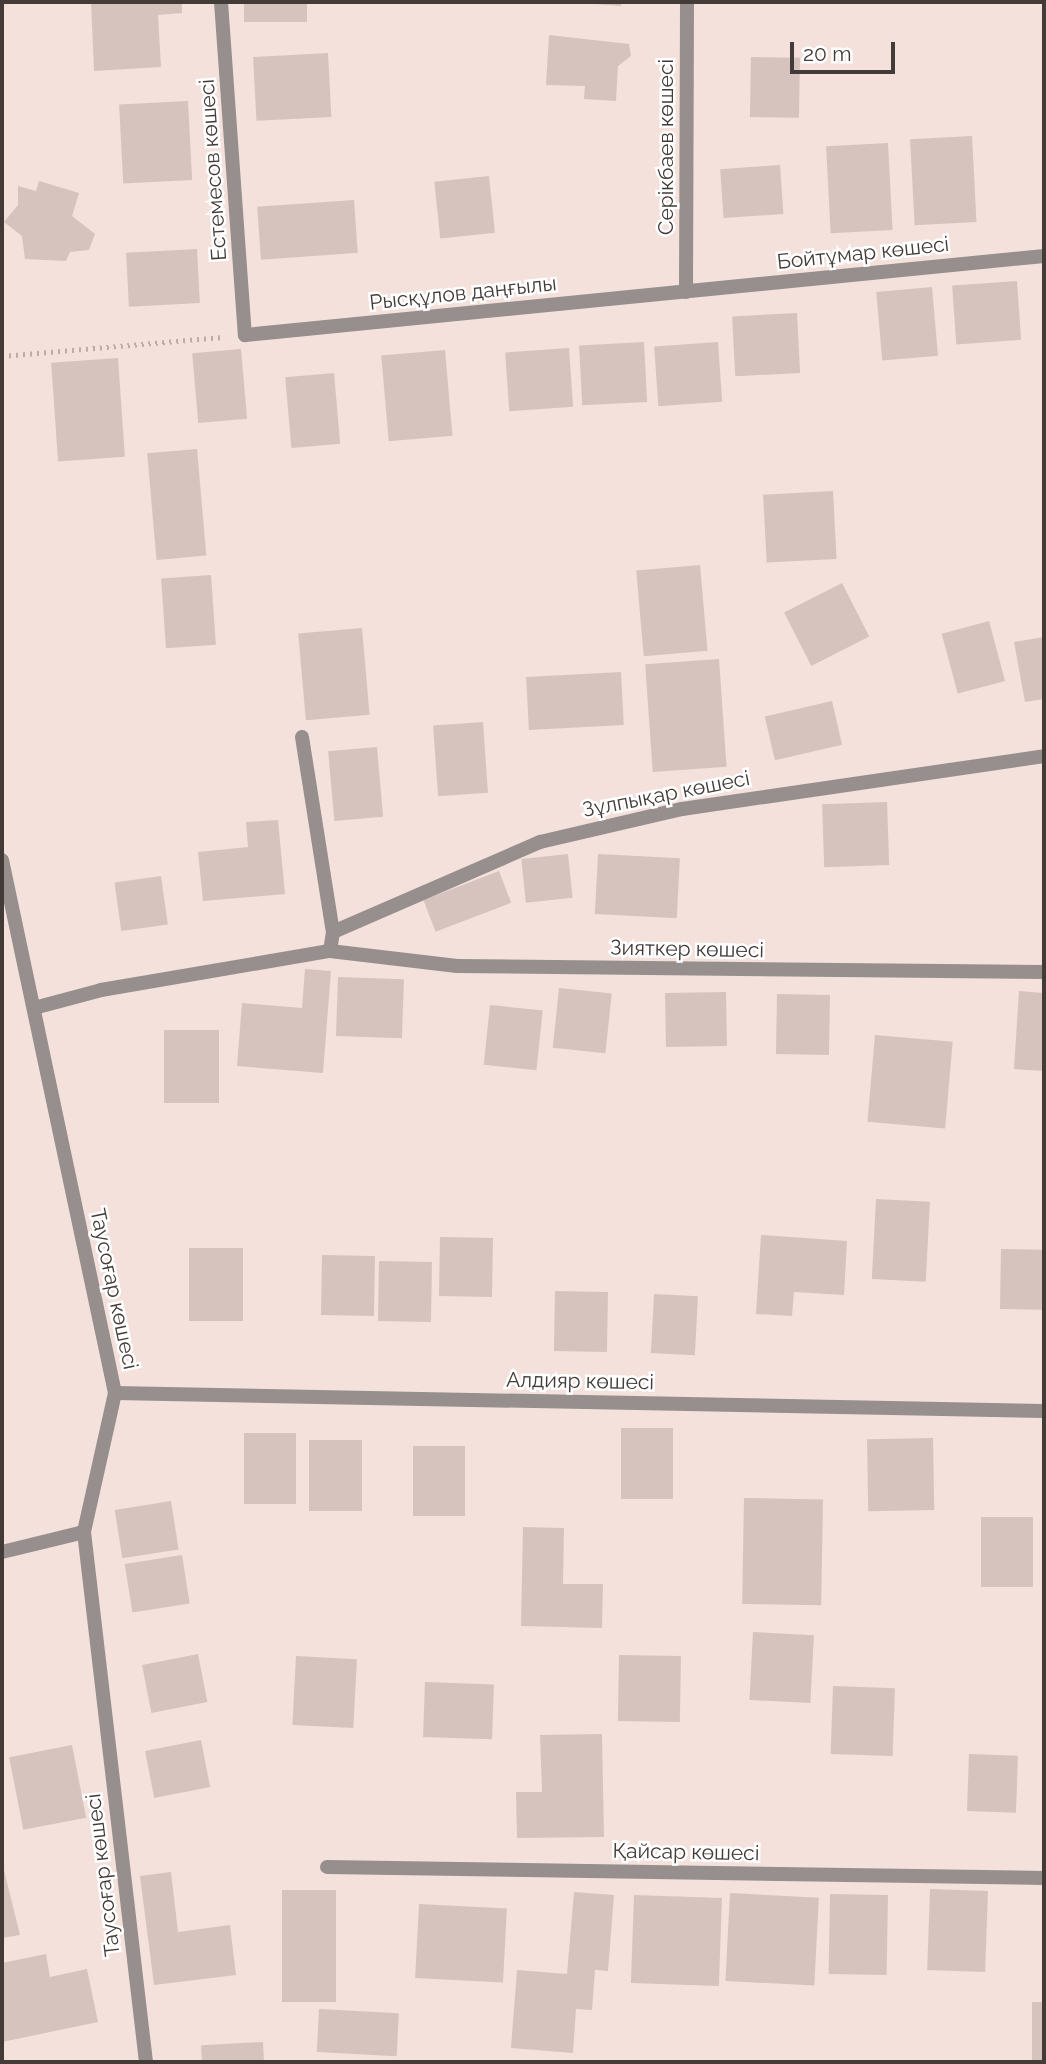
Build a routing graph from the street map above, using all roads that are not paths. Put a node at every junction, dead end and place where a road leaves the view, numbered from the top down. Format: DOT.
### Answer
graph roads {
  1 [pos="221,2"];
  2 [pos="687,2"];
  3 [pos="1044,256"];
  4 [pos="686,292"];
  5 [pos="245,335"];
  6 [pos="302,737"];
  7 [pos="1044,756"];
  8 [pos="2,860"];
  9 [pos="333,932"];
  10 [pos="330,951"];
  11 [pos="1044,972"];
  12 [pos="34,1008"];
  13 [pos="115,1393"];
  14 [pos="1044,1411"];
  15 [pos="84,1532"];
  16 [pos="2,1552"];
  17 [pos="327,1867"];
  18 [pos="1044,1878"];
  19 [pos="146,2062"];
  1 -- 5 [label="street, Естемесов көшесі"];
  2 -- 4 [label="street, Серікбаев көшесі"];
  3 -- 4 [label="street, Бойтұмар көшесі"];
  4 -- 5 [label="street, Рысқұлов даңғылы"];
  6 -- 9 [label="street"];
  7 -- 9 [label="street, Зұлпықар көшесі"];
  8 -- 12 [label="street, Тауcоғар көшесі"];
  9 -- 10 [label="street"];
  10 -- 11 [label="street, Зияткер көшесі"];
  10 -- 12 [label="street, Зияткер көшесі"];
  12 -- 13 [label="street, Тауcоғар көшесі"];
  13 -- 14 [label="street, Алдияр көшесі"];
  13 -- 15 [label="street, Тауcоғар көшесі"];
  15 -- 16 [label="street"];
  15 -- 19 [label="street, Тауcоғар көшесі"];
  17 -- 18 [label="street, Қайсар көшесі"];
}
